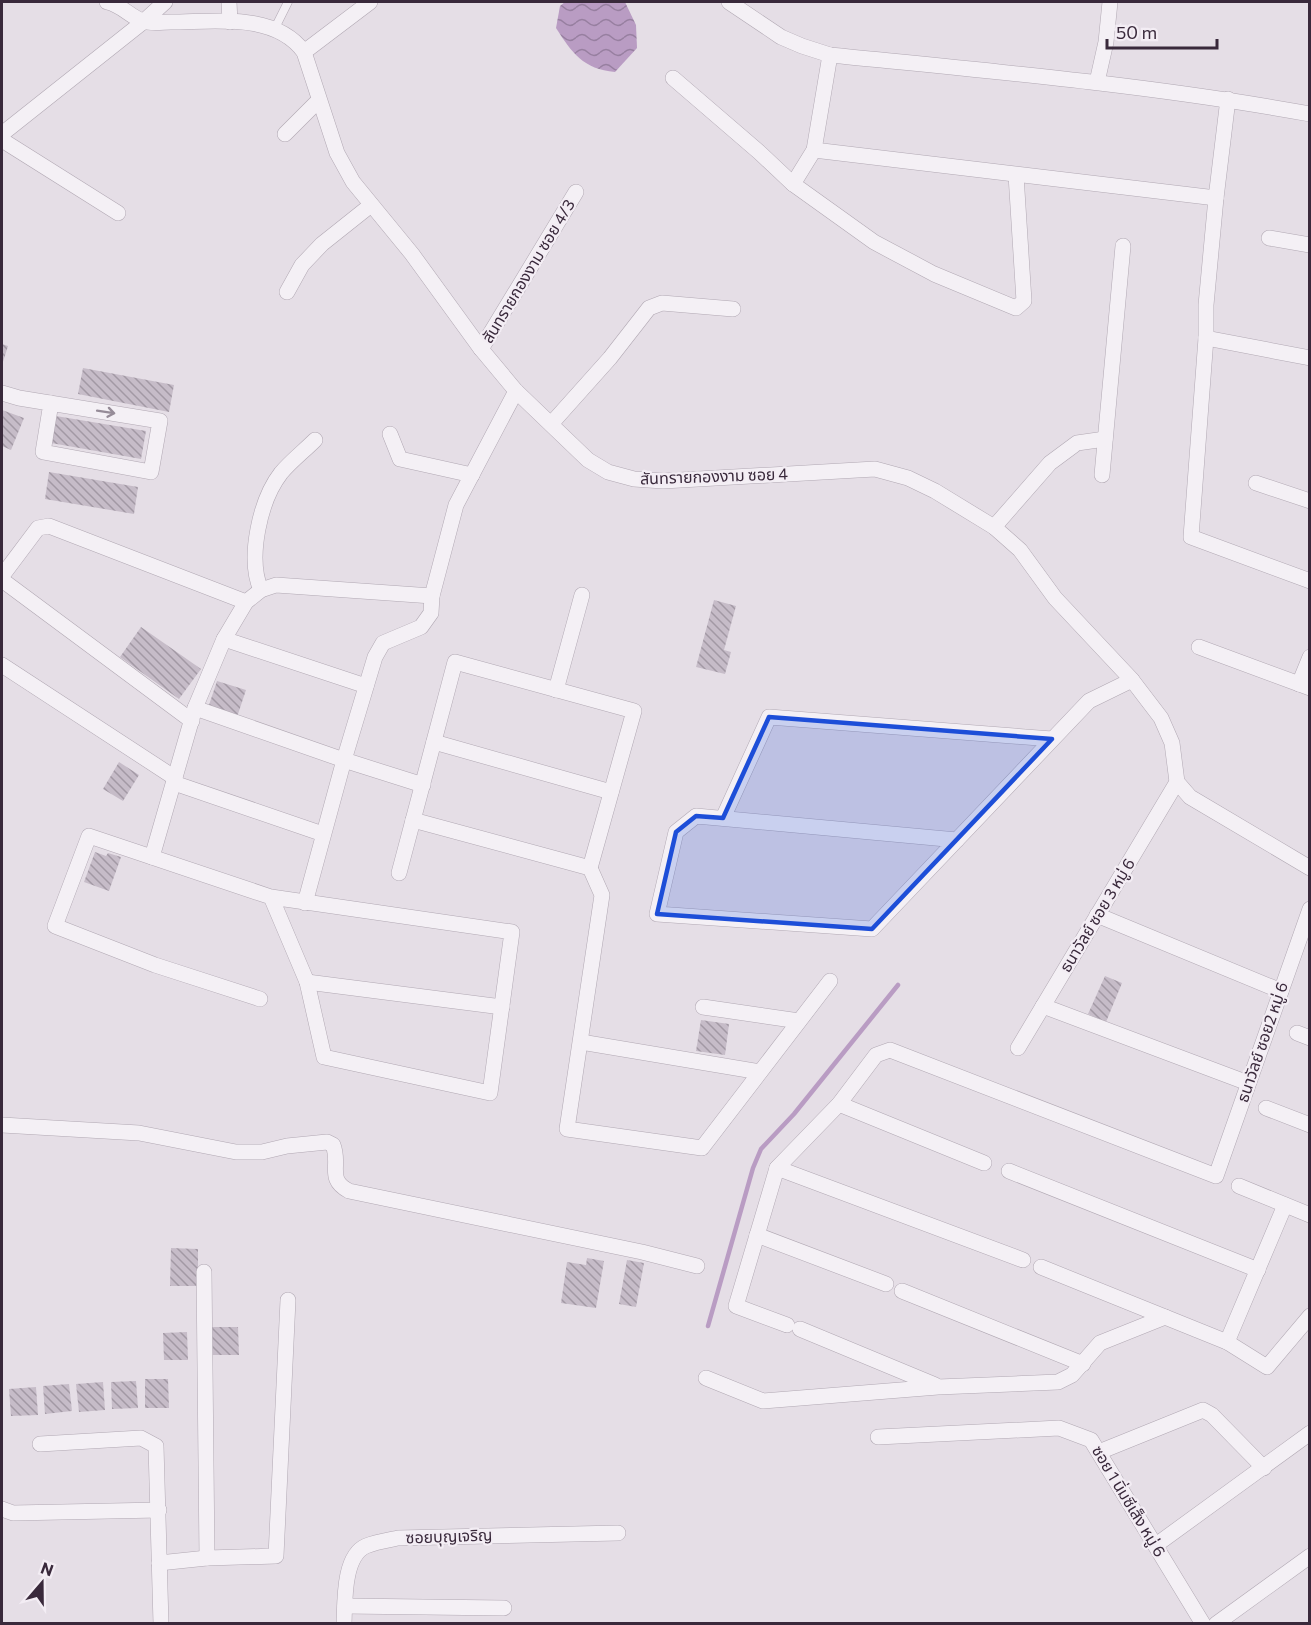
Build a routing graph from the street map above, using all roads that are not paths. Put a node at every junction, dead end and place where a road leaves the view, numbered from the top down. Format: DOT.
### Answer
graph roads {
  1 [pos="114,2"];
  2 [pos="165,2"];
  3 [pos="229,2"];
  4 [pos="288,2"];
  5 [pos="370,2"];
  6 [pos="729,2"];
  7 [pos="1110,2"];
  8 [pos="143,22"];
  9 [pos="230,22"];
  10 [pos="275,28"];
  11 [pos="304,52"];
  12 [pos="830,55"];
  13 [pos="673,78"];
  14 [pos="1097,82"];
  15 [pos="1228,99"];
  16 [pos="320,100"];
  17 [pos="1310,114"];
  18 [pos="2,134"];
  19 [pos="285,134"];
  20 [pos="2,140"];
  21 [pos="814,150"];
  22 [pos="1016,175"];
  23 [pos="793,184"];
  24 [pos="576,192"];
  25 [pos="1216,198"];
  26 [pos="372,206"];
  27 [pos="118,213"];
  28 [pos="1269,238"];
  29 [pos="1310,245"];
  30 [pos="1123,246"];
  31 [pos="287,292"];
  32 [pos="733,309"];
  33 [pos="1206,338"];
  34 [pos="481,349"];
  35 [pos="1310,358"];
  36 [pos="516,391"];
  37 [pos="2,393"];
  38 [pos="51,403"];
  39 [pos="551,424"];
  40 [pos="390,434"];
  41 [pos="1105,439"];
  42 [pos="315,440"];
  43 [pos="472,475"];
  44 [pos="1102,475"];
  45 [pos="1256,483"];
  46 [pos="1310,501"];
  47 [pos="994,527"];
  48 [pos="2,578"];
  49 [pos="1310,581"];
  50 [pos="261,590"];
  51 [pos="582,595"];
  52 [pos="432,596"];
  53 [pos="246,603"];
  54 [pos="224,639"];
  55 [pos="1199,647"];
  56 [pos="1310,657"];
  57 [pos="2,665"];
  58 [pos="1132,680"];
  59 [pos="366,686"];
  60 [pos="1304,686"];
  61 [pos="556,690"];
  62 [pos="194,714"];
  63 [pos="1052,739"];
  64 [pos="434,742"];
  65 [pos="344,760"];
  66 [pos="174,780"];
  67 [pos="1177,782"];
  68 [pos="423,785"];
  69 [pos="611,792"];
  70 [pos="723,818"];
  71 [pos="413,820"];
  72 [pos="323,834"];
  73 [pos="957,840"];
  74 [pos="152,857"];
  75 [pos="590,868"];
  76 [pos="1310,868"];
  77 [pos="399,873"];
  78 [pos="271,897"];
  79 [pos="304,903"];
  80 [pos="1310,909"];
  81 [pos="1097,915"];
  82 [pos="830,981"];
  83 [pos="306,982"];
  84 [pos="1281,990"];
  85 [pos="260,999"];
  86 [pos="1043,1006"];
  87 [pos="502,1007"];
  88 [pos="703,1007"];
  89 [pos="799,1021"];
  90 [pos="580,1042"];
  91 [pos="1018,1048"];
  92 [pos="760,1072"];
  93 [pos="1248,1083"];
  94 [pos="839,1104"];
  95 [pos="1266,1108"];
  96 [pos="2,1125"];
  97 [pos="1310,1125"];
  98 [pos="984,1163"];
  99 [pos="777,1168"];
  100 [pos="1009,1172"];
  101 [pos="1239,1186"];
  102 [pos="1285,1205"];
  103 [pos="1310,1215"];
  104 [pos="757,1235"];
  105 [pos="1023,1260"];
  106 [pos="697,1266"];
  107 [pos="1041,1267"];
  108 [pos="1258,1270"];
  109 [pos="204,1272"];
  110 [pos="886,1284"];
  111 [pos="902,1291"];
  112 [pos="288,1300"];
  113 [pos="1165,1317"];
  114 [pos="1308,1322"];
  115 [pos="1227,1342"];
  116 [pos="1083,1364"];
  117 [pos="706,1378"];
  118 [pos="938,1387"];
  119 [pos="1310,1433"];
  120 [pos="878,1437"];
  121 [pos="40,1444"];
  122 [pos="1099,1452"];
  123 [pos="1264,1468"];
  124 [pos="2,1509"];
  125 [pos="159,1510"];
  126 [pos="618,1533"];
  127 [pos="1156,1545"];
  128 [pos="1310,1556"];
  129 [pos="207,1558"];
  130 [pos="159,1563"];
  131 [pos="345,1606"];
  132 [pos="504,1608"];
  133 [pos="161,1623"];
  134 [pos="344,1623"];
  135 [pos="1203,1623"];
  136 [pos="1216,1623"];
  1 -- 8 [label="street"];
  2 -- 8 [label="street"];
  3 -- 9 [label="street"];
  4 -- 10 [label="lane"];
  5 -- 11 [label="street"];
  6 -- 12 [label="street"];
  7 -- 14 [label="street"];
  8 -- 9 [label="street, สันทรายกองงาม ซอย 4"];
  8 -- 18 [label="street"];
  9 -- 10 [label="street, สันทรายกองงาม ซอย 4"];
  10 -- 11 [label="street, สันทรายกองงาม ซอย 4"];
  11 -- 16 [label="street, สันทรายกองงาม ซอย 4"];
  12 -- 14 [label="street"];
  12 -- 21 [label="street"];
  13 -- 23 [label="street"];
  14 -- 15 [label="street"];
  15 -- 17 [label="street"];
  15 -- 25 [label="street"];
  16 -- 19 [label="street"];
  16 -- 26 [label="street, สันทรายกองงาม ซอย 4"];
  20 -- 27 [label="street"];
  21 -- 22 [label="street"];
  21 -- 23 [label="street"];
  22 -- 23 [label="street"];
  22 -- 25 [label="street"];
  24 -- 34 [label="street, สันทรายกองงาม ซอย 4/3"];
  25 -- 33 [label="street"];
  26 -- 31 [label="street"];
  26 -- 34 [label="street, สันทรายกองงาม ซอย 4"];
  28 -- 29 [label="street"];
  30 -- 41 [label="street"];
  32 -- 39 [label="street"];
  33 -- 35 [label="street"];
  33 -- 49 [label="street"];
  34 -- 36 [label="street, สันทรายกองงาม ซอย 4"];
  36 -- 39 [label="street, สันทรายกองงาม ซอย 4"];
  36 -- 43 [label="street"];
  37 -- 38 [label="street"];
  38 -- 38 [label="street, one-way"];
  39 -- 47 [label="street, สันทรายกองงาม ซอย 4"];
  40 -- 43 [label="street"];
  41 -- 44 [label="street"];
  41 -- 47 [label="street"];
  42 -- 50 [label="street"];
  43 -- 52 [label="street"];
  45 -- 46 [label="street"];
  47 -- 58 [label="street, สันทรายกองงาม ซอย 4"];
  48 -- 53 [label="street"];
  48 -- 62 [label="street"];
  50 -- 52 [label="street"];
  50 -- 53 [label="street"];
  51 -- 61 [label="street"];
  52 -- 59 [label="street"];
  53 -- 54 [label="street"];
  54 -- 59 [label="street"];
  54 -- 62 [label="street"];
  55 -- 60 [label="street"];
  56 -- 60 [label="street"];
  57 -- 66 [label="street"];
  58 -- 63 [label="street"];
  58 -- 67 [label="street, สันทรายกองงาม ซอย 4"];
  59 -- 65 [label="street"];
  61 -- 64 [label="street"];
  61 -- 69 [label="street"];
  62 -- 65 [label="street"];
  62 -- 66 [label="street"];
  63 -- 70 [label="street"];
  63 -- 73 [label="street"];
  64 -- 68 [label="street"];
  64 -- 69 [label="street"];
  65 -- 68 [label="street"];
  65 -- 72 [label="street"];
  66 -- 72 [label="street"];
  66 -- 74 [label="street"];
  67 -- 76 [label="street"];
  67 -- 81 [label="street, ธนาวัลย์ ซอย 3 หมู่ 6"];
  68 -- 71 [label="street"];
  69 -- 75 [label="street"];
  70 -- 73 [label="street"];
  70 -- 73 [label="street"];
  71 -- 75 [label="street"];
  71 -- 77 [label="street"];
  72 -- 79 [label="street"];
  74 -- 78 [label="street"];
  74 -- 85 [label="street"];
  75 -- 90 [label="street"];
  78 -- 79 [label="street"];
  78 -- 83 [label="street"];
  79 -- 87 [label="street"];
  80 -- 84 [label="street, ธนาวัลย์ ซอย2 หมู่ 6"];
  81 -- 84 [label="street"];
  81 -- 86 [label="street, ธนาวัลย์ ซอย 3 หมู่ 6"];
  82 -- 89 [label="street"];
  83 -- 87 [label="street"];
  83 -- 87 [label="street"];
  84 -- 93 [label="street, ธนาวัลย์ ซอย2 หมู่ 6"];
  86 -- 91 [label="street, ธนาวัลย์ ซอย 3 หมู่ 6"];
  86 -- 93 [label="street"];
  88 -- 89 [label="street"];
  89 -- 92 [label="street"];
  90 -- 92 [label="street"];
  90 -- 92 [label="street"];
  93 -- 94 [label="street, ธนาวัลย์ ซอย2 หมู่ 6"];
  94 -- 98 [label="street"];
  94 -- 99 [label="street"];
  95 -- 97 [label="street"];
  96 -- 106 [label="street"];
  99 -- 104 [label="street"];
  99 -- 105 [label="street"];
  100 -- 108 [label="street"];
  101 -- 102 [label="street"];
  102 -- 103 [label="street"];
  102 -- 108 [label="street"];
  104 -- 110 [label="street"];
  104 -- 118 [label="street"];
  107 -- 113 [label="street"];
  108 -- 115 [label="street"];
  109 -- 129 [label="street"];
  111 -- 116 [label="street"];
  112 -- 129 [label="street"];
  113 -- 115 [label="street"];
  113 -- 116 [label="street"];
  114 -- 115 [label="street"];
  116 -- 118 [label="street"];
  117 -- 118 [label="street"];
  119 -- 123 [label="street"];
  120 -- 122 [label="street, ซอย 1 นิ่มซีเส็ง หมู่ 6"];
  121 -- 125 [label="street"];
  122 -- 123 [label="street"];
  122 -- 127 [label="street, ซอย 1 นิ่มซีเส็ง หมู่ 6"];
  123 -- 127 [label="street"];
  124 -- 125 [label="street"];
  125 -- 130 [label="street"];
  126 -- 131 [label="street, ซอยบุญเจริญ"];
  127 -- 135 [label="street, ซอย 1 นิ่มซีเส็ง หมู่ 6"];
  128 -- 136 [label="street"];
  129 -- 130 [label="street"];
  130 -- 133 [label="street"];
  131 -- 132 [label="street"];
  131 -- 134 [label="street, ซอยบุญเจริญ"];
}
